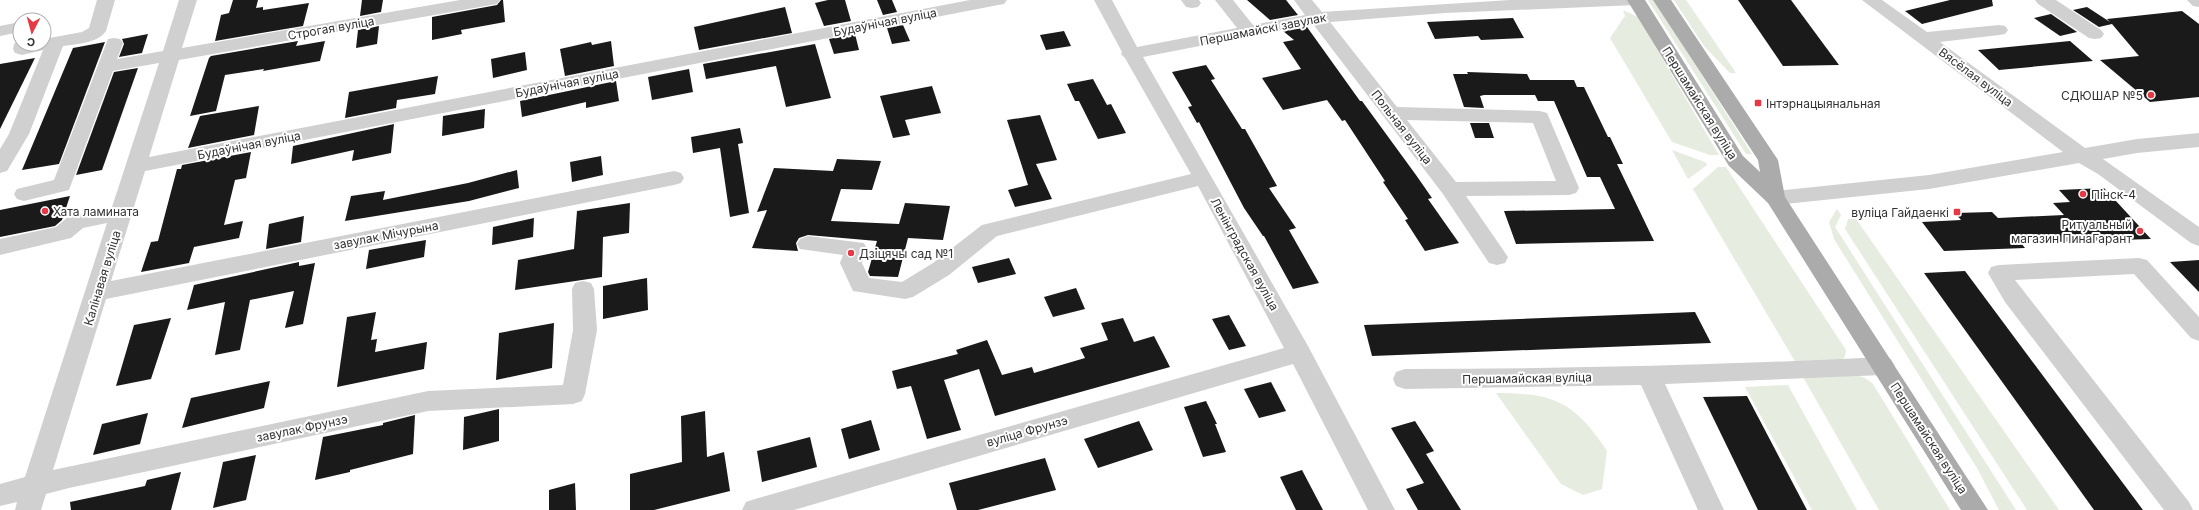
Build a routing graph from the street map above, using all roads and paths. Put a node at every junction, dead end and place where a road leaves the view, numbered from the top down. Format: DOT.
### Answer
graph roads {
  1 [pos="106,0"];
  2 [pos="188,0"];
  3 [pos="491,0"];
  4 [pos="998,0"];
  5 [pos="1103,0"];
  6 [pos="1224,0"];
  7 [pos="1303,0"];
  8 [pos="1636,0"];
  9 [pos="1662,0"];
  10 [pos="1871,0"];
  11 [pos="2044,0"];
  12 [pos="2196,0"];
  13 [pos="2199,2"];
  14 [pos="1317,18"];
  15 [pos="12,26"];
  16 [pos="1999,30"];
  17 [pos="0,31"];
  18 [pos="1249,31"];
  19 [pos="2095,34"];
  20 [pos="1924,38"];
  21 [pos="56,42"];
  22 [pos="52,43"];
  23 [pos="114,43"];
  24 [pos="1130,54"];
  25 [pos="171,56"];
  26 [pos="105,67"];
  27 [pos="1390,113"];
  28 [pos="2199,140"];
  29 [pos="2082,155"];
  30 [pos="0,166"];
  31 [pos="136,166"];
  32 [pos="674,178"];
  33 [pos="1203,178"];
  34 [pos="1450,189"];
  35 [pos="24,194"];
  36 [pos="1775,198"];
  37 [pos="122,213"];
  38 [pos="2199,238"];
  39 [pos="808,244"];
  40 [pos="0,247"];
  41 [pos="1497,256"];
  42 [pos="583,289"];
  43 [pos="98,292"];
  44 [pos="2199,332"];
  45 [pos="1300,352"];
  46 [pos="1882,366"];
  47 [pos="1649,375"];
  48 [pos="1405,379"];
  49 [pos="35,486"];
  50 [pos="0,495"];
  51 [pos="28,510"];
  52 [pos="755,510"];
  53 [pos="1382,510"];
  54 [pos="1711,510"];
  55 [pos="1975,510"];
  56 [pos="2180,510"];
  1 -- 21 [label="street"];
  2 -- 25 [label="street, Калінавая вуліца"];
  3 -- 25 [label="street, Строгая вуліца"];
  4 -- 31 [label="street, Будаўнічая вуліца"];
  5 -- 24 [label="street, Ленінградская вуліца"];
  6 -- 18 [label="street"];
  7 -- 14 [label="street, Польная вуліца"];
  8 -- 14 [label="street, Першамайскі завулак"];
  8 -- 36 [label="main road, Першамайская вуліца"];
  9 -- 36 [label="main road, Першамайская вуліца"];
  10 -- 20 [label="street, Вясёлая вуліца"];
  11 -- 19 [label="street"];
  12 -- 13 [label="street"];
  14 -- 18 [label="street, Першамайскі завулак"];
  14 -- 27 [label="street, Польная вуліца"];
  15 -- 17 [label="street"];
  16 -- 20 [label="street"];
  18 -- 24 [label="street, Першамайскі завулак"];
  20 -- 29 [label="street, Вясёлая вуліца"];
  21 -- 22 [label="street"];
  21 -- 30 [label="street"];
  23 -- 26 [label="street"];
  24 -- 33 [label="street, Ленінградская вуліца"];
  25 -- 26 [label="street, Строгая вуліца"];
  25 -- 31 [label="street, Калінавая вуліца"];
  26 -- 35 [label="street"];
  27 -- 34 [label="street, Польная вуліца"];
  27 -- 34 [label="street"];
  28 -- 29 [label="street"];
  29 -- 36 [label="street"];
  29 -- 38 [label="street, Вясёлая вуліца"];
  31 -- 37 [label="street, Калінавая вуліца"];
  32 -- 43 [label="street, завулак Мічурына"];
  33 -- 39 [label="street"];
  33 -- 45 [label="street, Ленінградская вуліца"];
  34 -- 41 [label="street, Польная вуліца"];
  36 -- 46 [label="main road, Першамайская вуліца"];
  37 -- 40 [label="street"];
  37 -- 43 [label="street, Калінавая вуліца"];
  42 -- 49 [label="street, завулак Фрунзэ"];
  43 -- 49 [label="street, Калінавая вуліца"];
  44 -- 56 [label="street"];
  45 -- 52 [label="street, вуліца Фрунзэ"];
  45 -- 53 [label="street, Ленінградская вуліца"];
  46 -- 47 [label="street, Першамайская вуліца"];
  46 -- 55 [label="main road, Першамайская вуліца"];
  47 -- 48 [label="street, Першамайская вуліца"];
  47 -- 54 [label="street"];
  49 -- 50 [label="street, завулак Фрунзэ"];
  49 -- 51 [label="street, Калінавая вуліца"];
}
